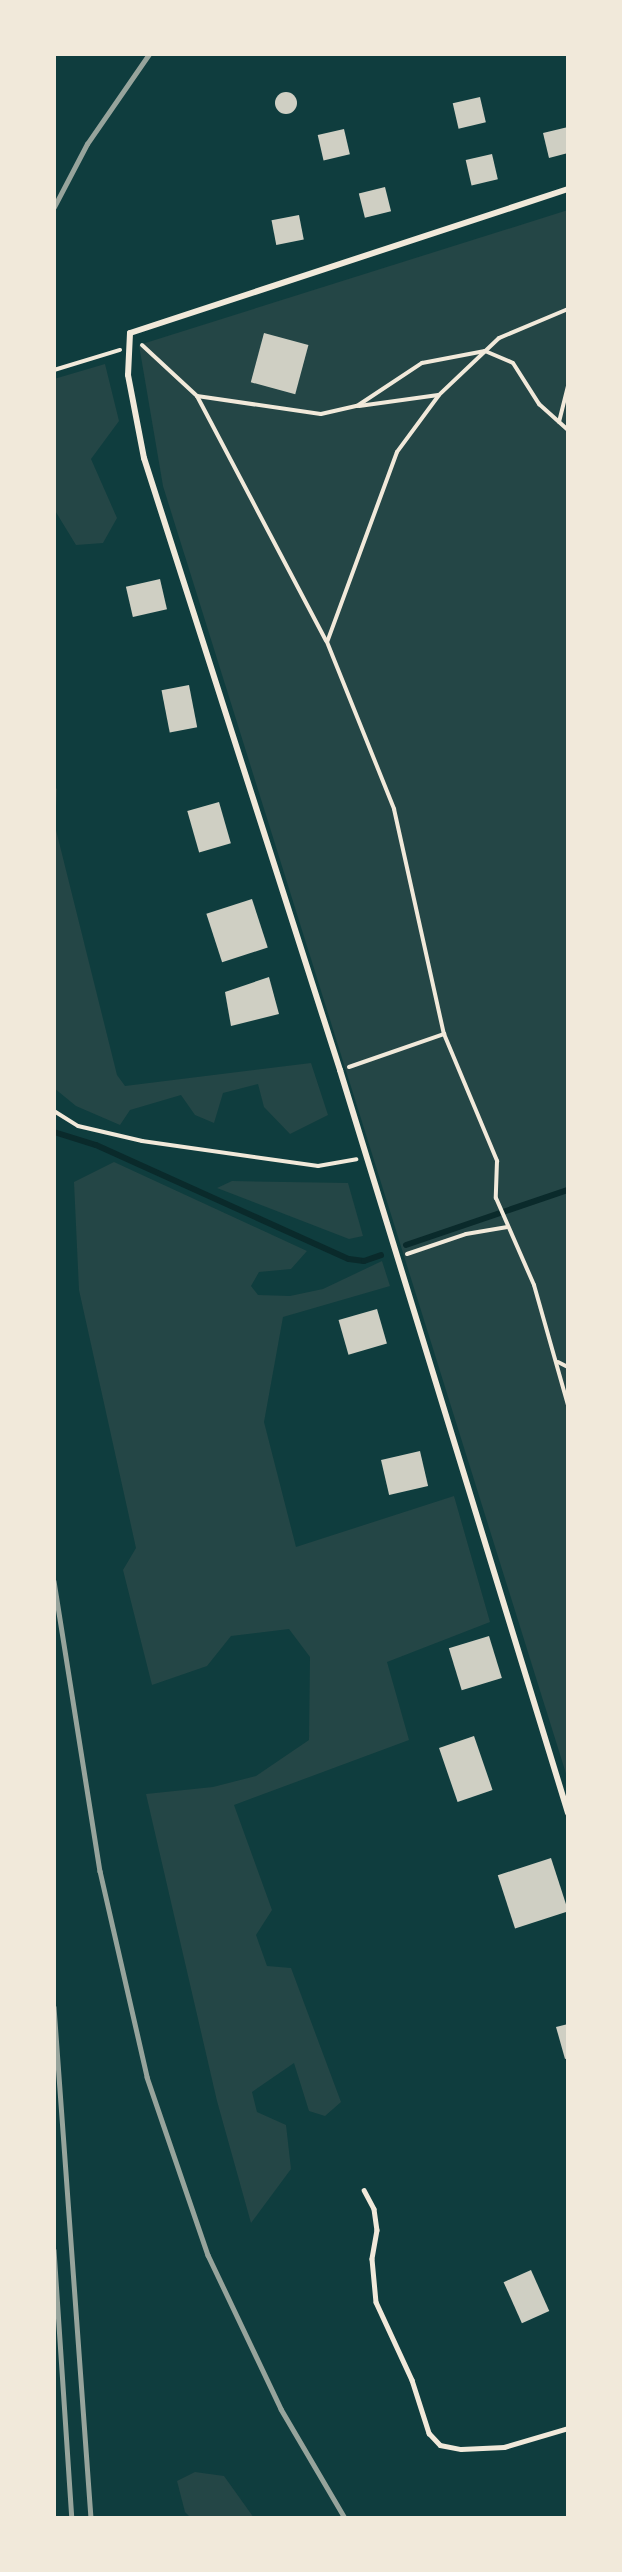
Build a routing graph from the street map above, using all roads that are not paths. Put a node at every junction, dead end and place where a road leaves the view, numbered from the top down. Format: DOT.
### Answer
graph roads {
  1 [pos="568,189"];
  2 [pos="568,1813"];
  3 [pos="364,2190"];
  4 [pos="568,2428"];
  1 -- 2 [label="street"];
  3 -- 4 [label="lane"];
}
